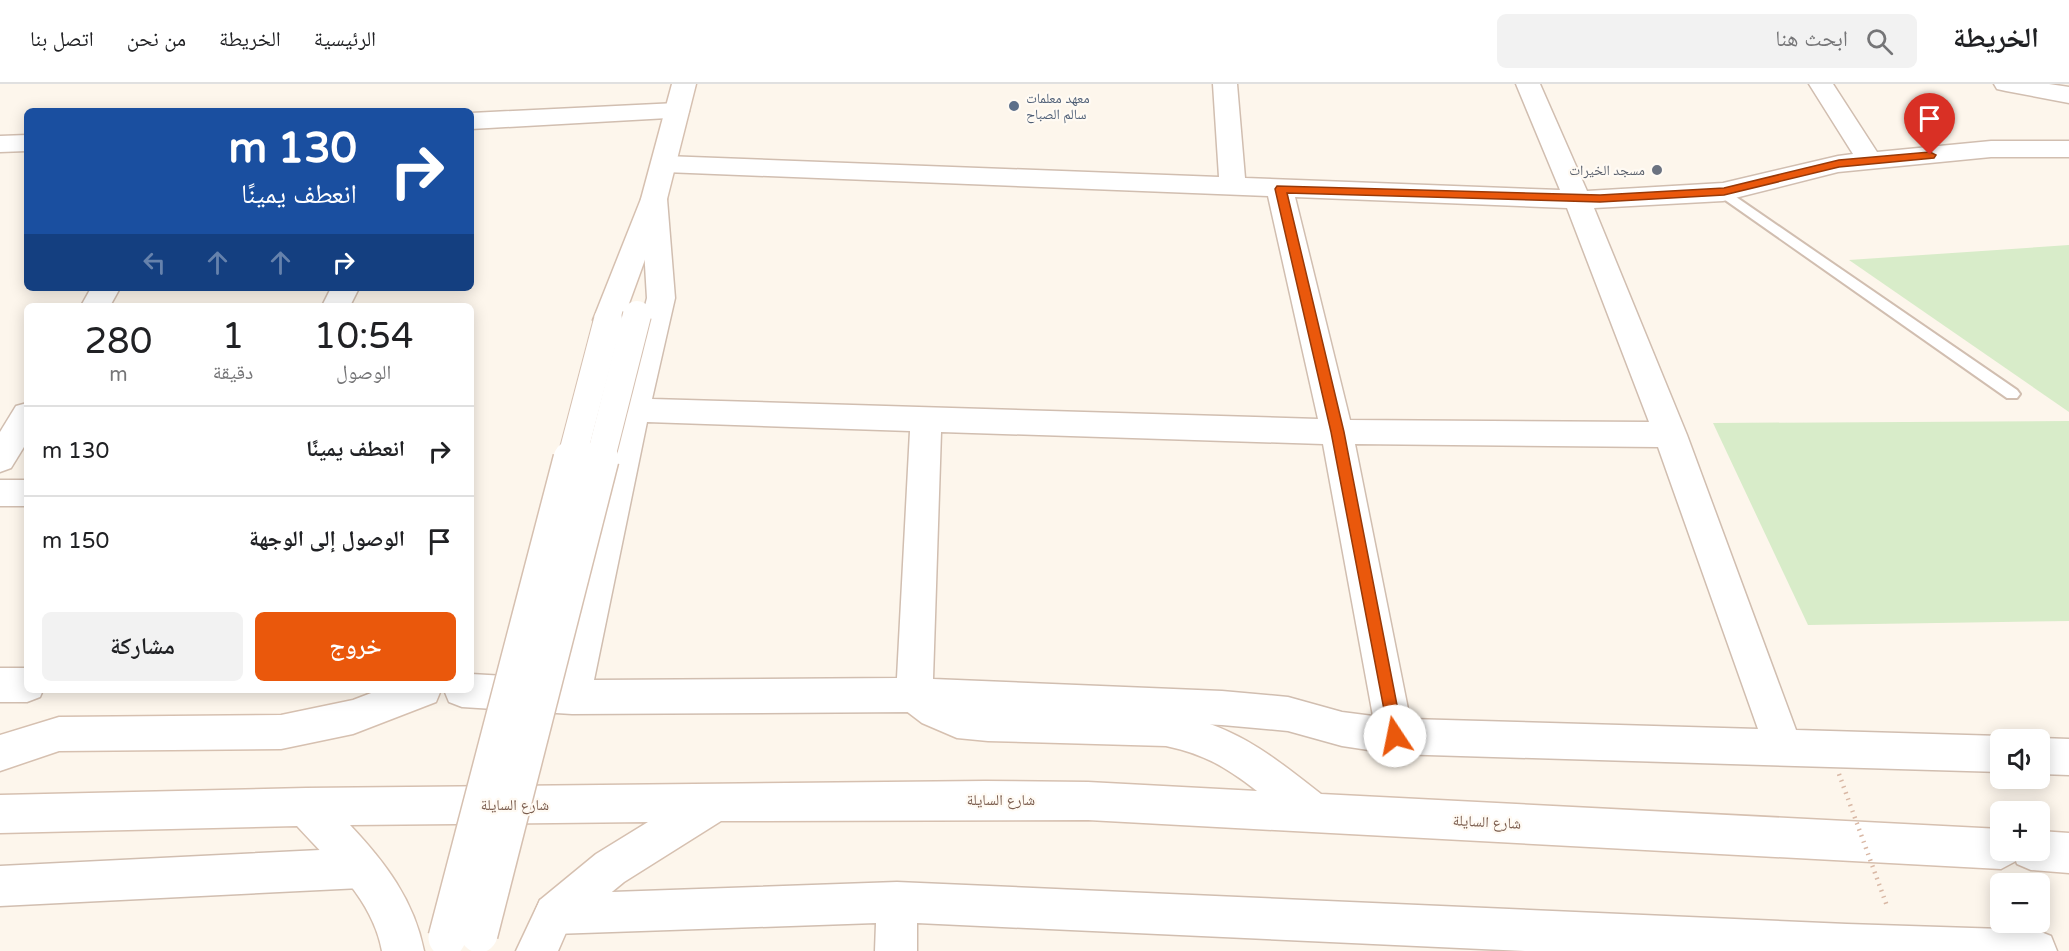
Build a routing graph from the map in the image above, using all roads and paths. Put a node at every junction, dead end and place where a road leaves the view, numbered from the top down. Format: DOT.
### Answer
graph roads {
  1 [pos="684,84"];
  2 [pos="1225,84"];
  3 [pos="1528,84"];
  4 [pos="1821,84"];
  5 [pos="2006,84"];
  6 [pos="2069,95"];
  7 [pos="677,111"];
  8 [pos="474,121"];
  9 [pos="24,143"];
  10 [pos="0,144"];
  11 [pos="2069,149"];
  12 [pos="1870,161"];
  13 [pos="665,164"];
  14 [pos="1233,186"];
  15 [pos="1280,189"];
  16 [pos="1724,192"];
  17 [pos="654,199"];
  18 [pos="1580,200"];
  19 [pos="2012,394"];
  20 [pos="634,410"];
  21 [pos="926,419"];
  22 [pos="24,420"];
  23 [pos="1337,432"];
  24 [pos="1671,435"];
  25 [pos="0,459"];
  26 [pos="0,493"];
  27 [pos="24,493"];
  28 [pos="0,685"];
  29 [pos="24,685"];
  30 [pos="474,691"];
  31 [pos="415,693"];
  32 [pos="914,695"];
  33 [pos="573,697"];
  34 [pos="1395,736"];
  35 [pos="1783,747"];
  36 [pos="0,753"];
  37 [pos="1990,754"];
  38 [pos="2050,756"];
  39 [pos="2069,757"];
  40 [pos="1839,774"];
  41 [pos="714,804"];
  42 [pos="306,807"];
  43 [pos="1312,812"];
  44 [pos="0,814"];
  45 [pos="1990,848"];
  46 [pos="2050,851"];
  47 [pos="2069,852"];
  48 [pos="361,868"];
  49 [pos="0,886"];
  50 [pos="897,902"];
  51 [pos="1887,906"];
  52 [pos="554,914"];
  53 [pos="461,944"];
  54 [pos="1928,949"];
  55 [pos="403,951"];
  56 [pos="537,951"];
  57 [pos="896,951"];
  58 [pos="2036,951"];
  1 -- 7 [label="street"];
  2 -- 14 [label="street"];
  3 -- 18 [label="street"];
  4 -- 12 [label="street"];
  5 -- 6 [label="street"];
  7 -- 8 [label="street"];
  7 -- 13 [label="street"];
  9 -- 10 [label="street"];
  11 -- 12 [label="street"];
  12 -- 16 [label="street"];
  13 -- 14 [label="street"];
  13 -- 17 [label="street"];
  14 -- 15 [label="street"];
  15 -- 18 [label="street"];
  15 -- 23 [label="street"];
  16 -- 18 [label="street"];
  16 -- 19 [label="lane"];
  17 -- 20 [label="street"];
  17 -- 53 [label="street, bridge"];
  18 -- 24 [label="street"];
  20 -- 21 [label="street"];
  20 -- 33 [label="street"];
  21 -- 23 [label="street"];
  21 -- 32 [label="street"];
  22 -- 25 [label="street"];
  23 -- 24 [label="street"];
  23 -- 34 [label="street"];
  24 -- 35 [label="street"];
  26 -- 27 [label="street"];
  28 -- 29 [label="street"];
  30 -- 33 [label="street"];
  31 -- 36 [label="street"];
  32 -- 33 [label="street"];
  32 -- 34 [label="street"];
  32 -- 43 [label="street"];
  34 -- 35 [label="street"];
  35 -- 37 [label="street"];
  38 -- 39 [label="street"];
  40 -- 51 [label="path, bridge"];
  41 -- 42 [label="street, شارع السايلة"];
  41 -- 43 [label="street, شارع السايلة"];
  41 -- 52 [label="street"];
  42 -- 44 [label="street, شارع السايلة"];
  42 -- 48 [label="street"];
  43 -- 45 [label="street, شارع السايلة"];
  46 -- 47 [label="street"];
  48 -- 49 [label="street"];
  48 -- 55 [label="street"];
  50 -- 52 [label="street"];
  50 -- 54 [label="street"];
  50 -- 57 [label="street"];
  52 -- 56 [label="street"];
  54 -- 58 [label="street"];
}
